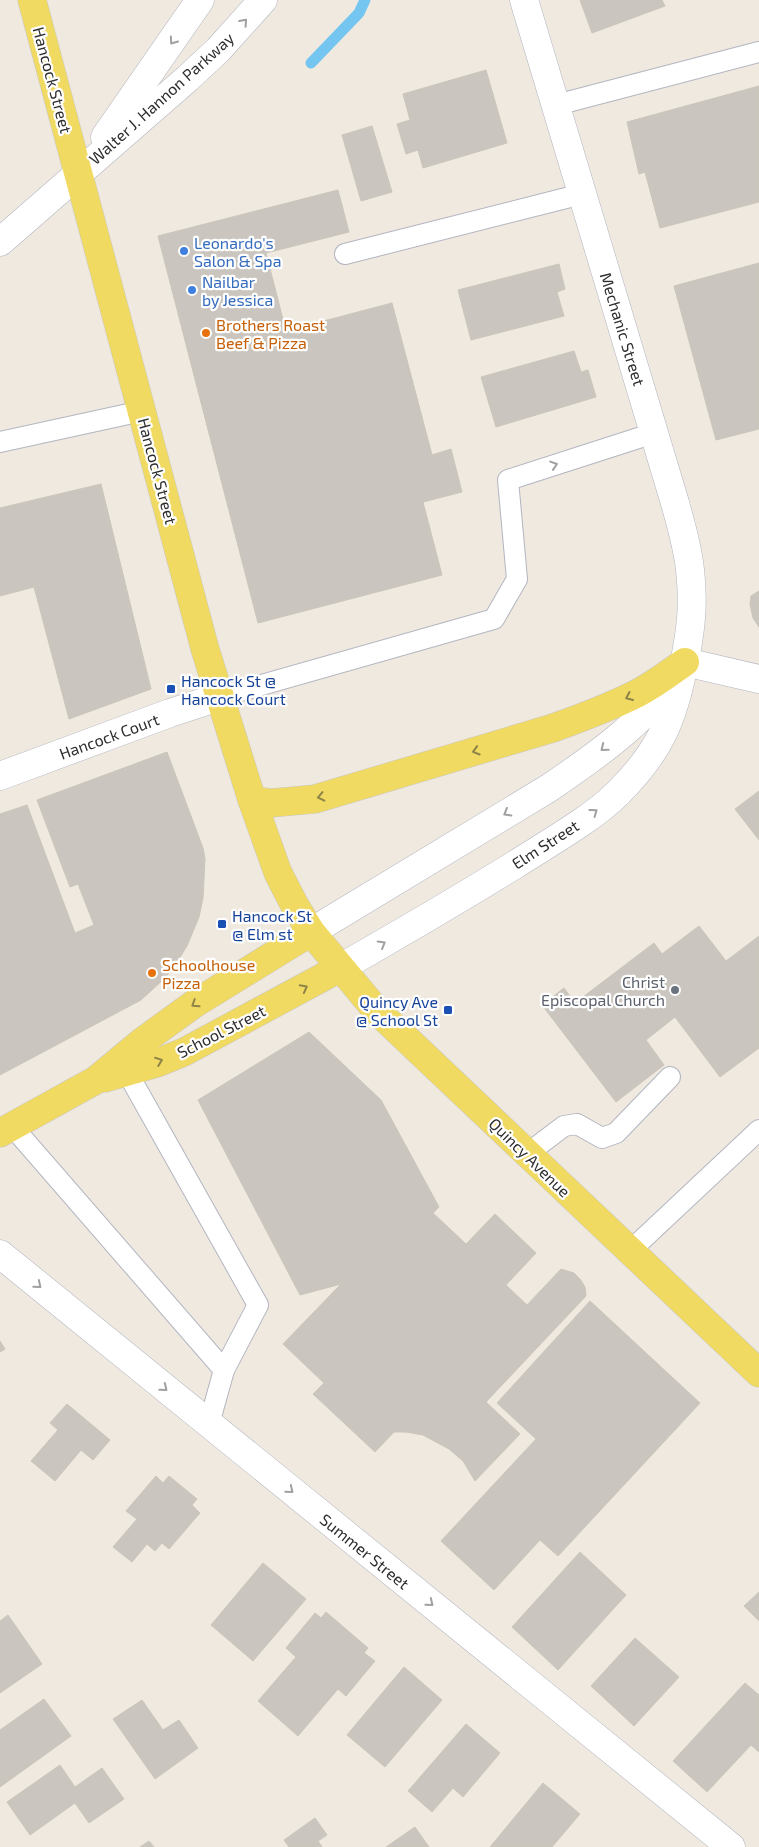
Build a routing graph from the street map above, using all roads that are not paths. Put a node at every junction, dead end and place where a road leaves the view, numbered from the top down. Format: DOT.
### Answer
graph roads {
  1 [pos="32,0"];
  2 [pos="200,0"];
  3 [pos="263,0"];
  4 [pos="524,0"];
  5 [pos="759,52"];
  6 [pos="556,105"];
  7 [pos="79,173"];
  8 [pos="582,194"];
  9 [pos="0,242"];
  10 [pos="344,254"];
  11 [pos="142,411"];
  12 [pos="654,433"];
  13 [pos="0,442"];
  14 [pos="685,662"];
  15 [pos="759,679"];
  16 [pos="219,697"];
  17 [pos="0,776"];
  18 [pos="252,800"];
  19 [pos="311,932"];
  20 [pos="340,968"];
  21 [pos="127,1072"];
  22 [pos="670,1077"];
  23 [pos="96,1080"];
  24 [pos="6,1129"];
  25 [pos="759,1130"];
  26 [pos="527,1154"];
  27 [pos="630,1251"];
  28 [pos="0,1254"];
  29 [pos="224,1370"];
  30 [pos="759,1373"];
  31 [pos="209,1424"];
  32 [pos="731,1847"];
  1 -- 7 [label="main road, Hancock Street"];
  2 -- 7 [label="street, Walter J. Hannon Parkway, one-way"];
  7 -- 3 [label="street, Walter J. Hannon Parkway, one-way"];
  4 -- 6 [label="street, Mechanic Street"];
  5 -- 6 [label="lane"];
  6 -- 8 [label="street, Mechanic Street"];
  7 -- 9 [label="street, Walter J. Hannon Parkway"];
  7 -- 11 [label="main road, Hancock Street"];
  8 -- 10 [label="lane"];
  8 -- 12 [label="street, Mechanic Street"];
  11 -- 13 [label="lane"];
  11 -- 16 [label="main road, Hancock Street"];
  12 -- 14 [label="street, Mechanic Street"];
  16 -- 12 [label="lane, one-way"];
  14 -- 15 [label="street"];
  14 -- 18 [label="main road, one-way"];
  14 -- 19 [label="street, one-way"];
  20 -- 14 [label="street, Elm Street, one-way"];
  16 -- 17 [label="street, Hancock Court"];
  16 -- 18 [label="main road, Hancock Street"];
  18 -- 19 [label="main road, Hancock Street"];
  19 -- 20 [label="main road, Quincy Avenue"];
  19 -- 23 [label="main road, School Street, one-way"];
  21 -- 20 [label="main road, School Street, one-way"];
  20 -- 26 [label="main road, Quincy Avenue"];
  21 -- 23 [label="main road, School Street"];
  21 -- 29 [label="lane"];
  22 -- 26 [label="lane"];
  23 -- 24 [label="main road, School Street"];
  24 -- 29 [label="lane"];
  25 -- 27 [label="lane"];
  26 -- 27 [label="main road, Quincy Avenue"];
  27 -- 30 [label="main road, Quincy Avenue"];
  28 -- 31 [label="street, Summer Street, one-way"];
  29 -- 31 [label="lane"];
  31 -- 32 [label="street, Summer Street, one-way"];
}
